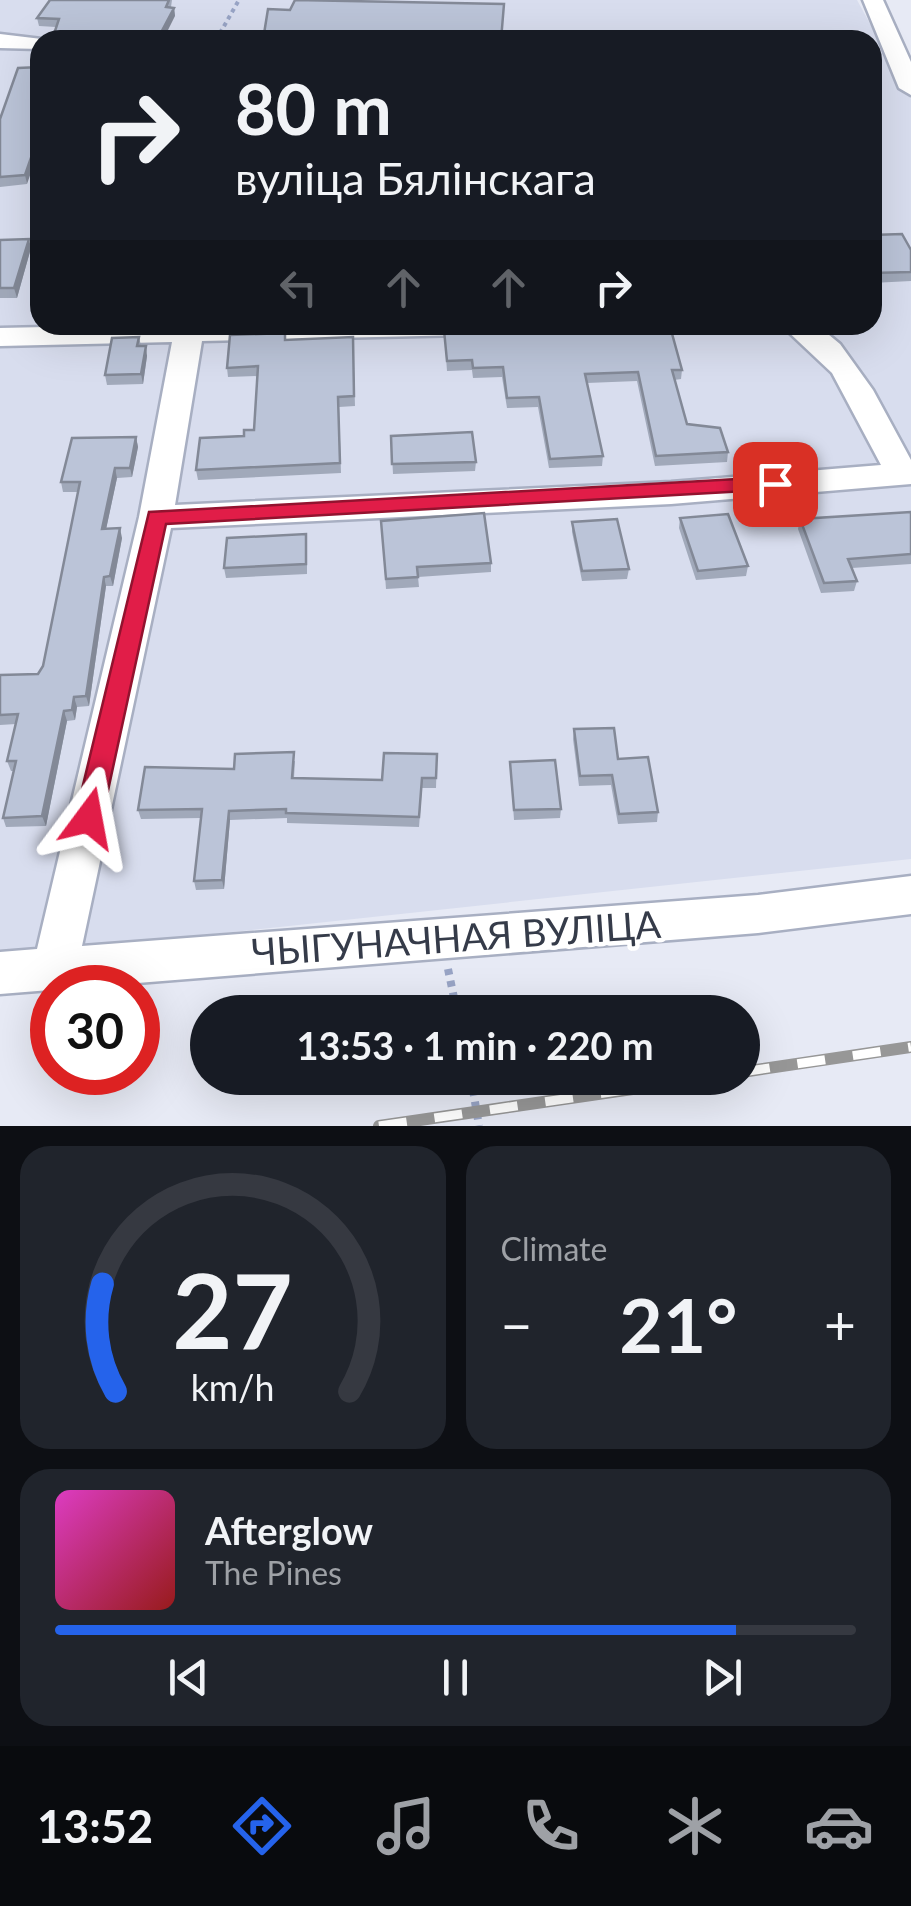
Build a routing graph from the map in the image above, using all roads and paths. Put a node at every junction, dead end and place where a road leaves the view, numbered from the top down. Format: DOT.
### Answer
graph roads {
  1 [pos="239,0"];
  2 [pos="873,0"];
  3 [pos="222,30"];
  4 [pos="30,44"];
  5 [pos="2,48"];
  6 [pos="906,80"];
  7 [pos="47,335"];
  8 [pos="188,335"];
  9 [pos="816,335"];
  10 [pos="0,337"];
  11 [pos="906,473"];
  12 [pos="156,517"];
  13 [pos="911,895"];
  14 [pos="56,965"];
  15 [pos="94,965"];
  16 [pos="30,970"];
  17 [pos="0,973"];
  18 [pos="473,1095"];
  19 [pos="479,1126"];
  1 -- 3 [label="path"];
  2 -- 6 [label="street"];
  4 -- 5 [label="street"];
  7 -- 10 [label="street"];
  8 -- 12 [label="street"];
  9 -- 11 [label="street"];
  11 -- 12 [label="street"];
  12 -- 14 [label="street"];
  13 -- 15 [label="street, ЧЫГУНАЧНАЯ ВУЛІЦА"];
  16 -- 17 [label="street, ЧЫГУНАЧНАЯ ВУЛІЦА"];
  18 -- 19 [label="path"];
}
